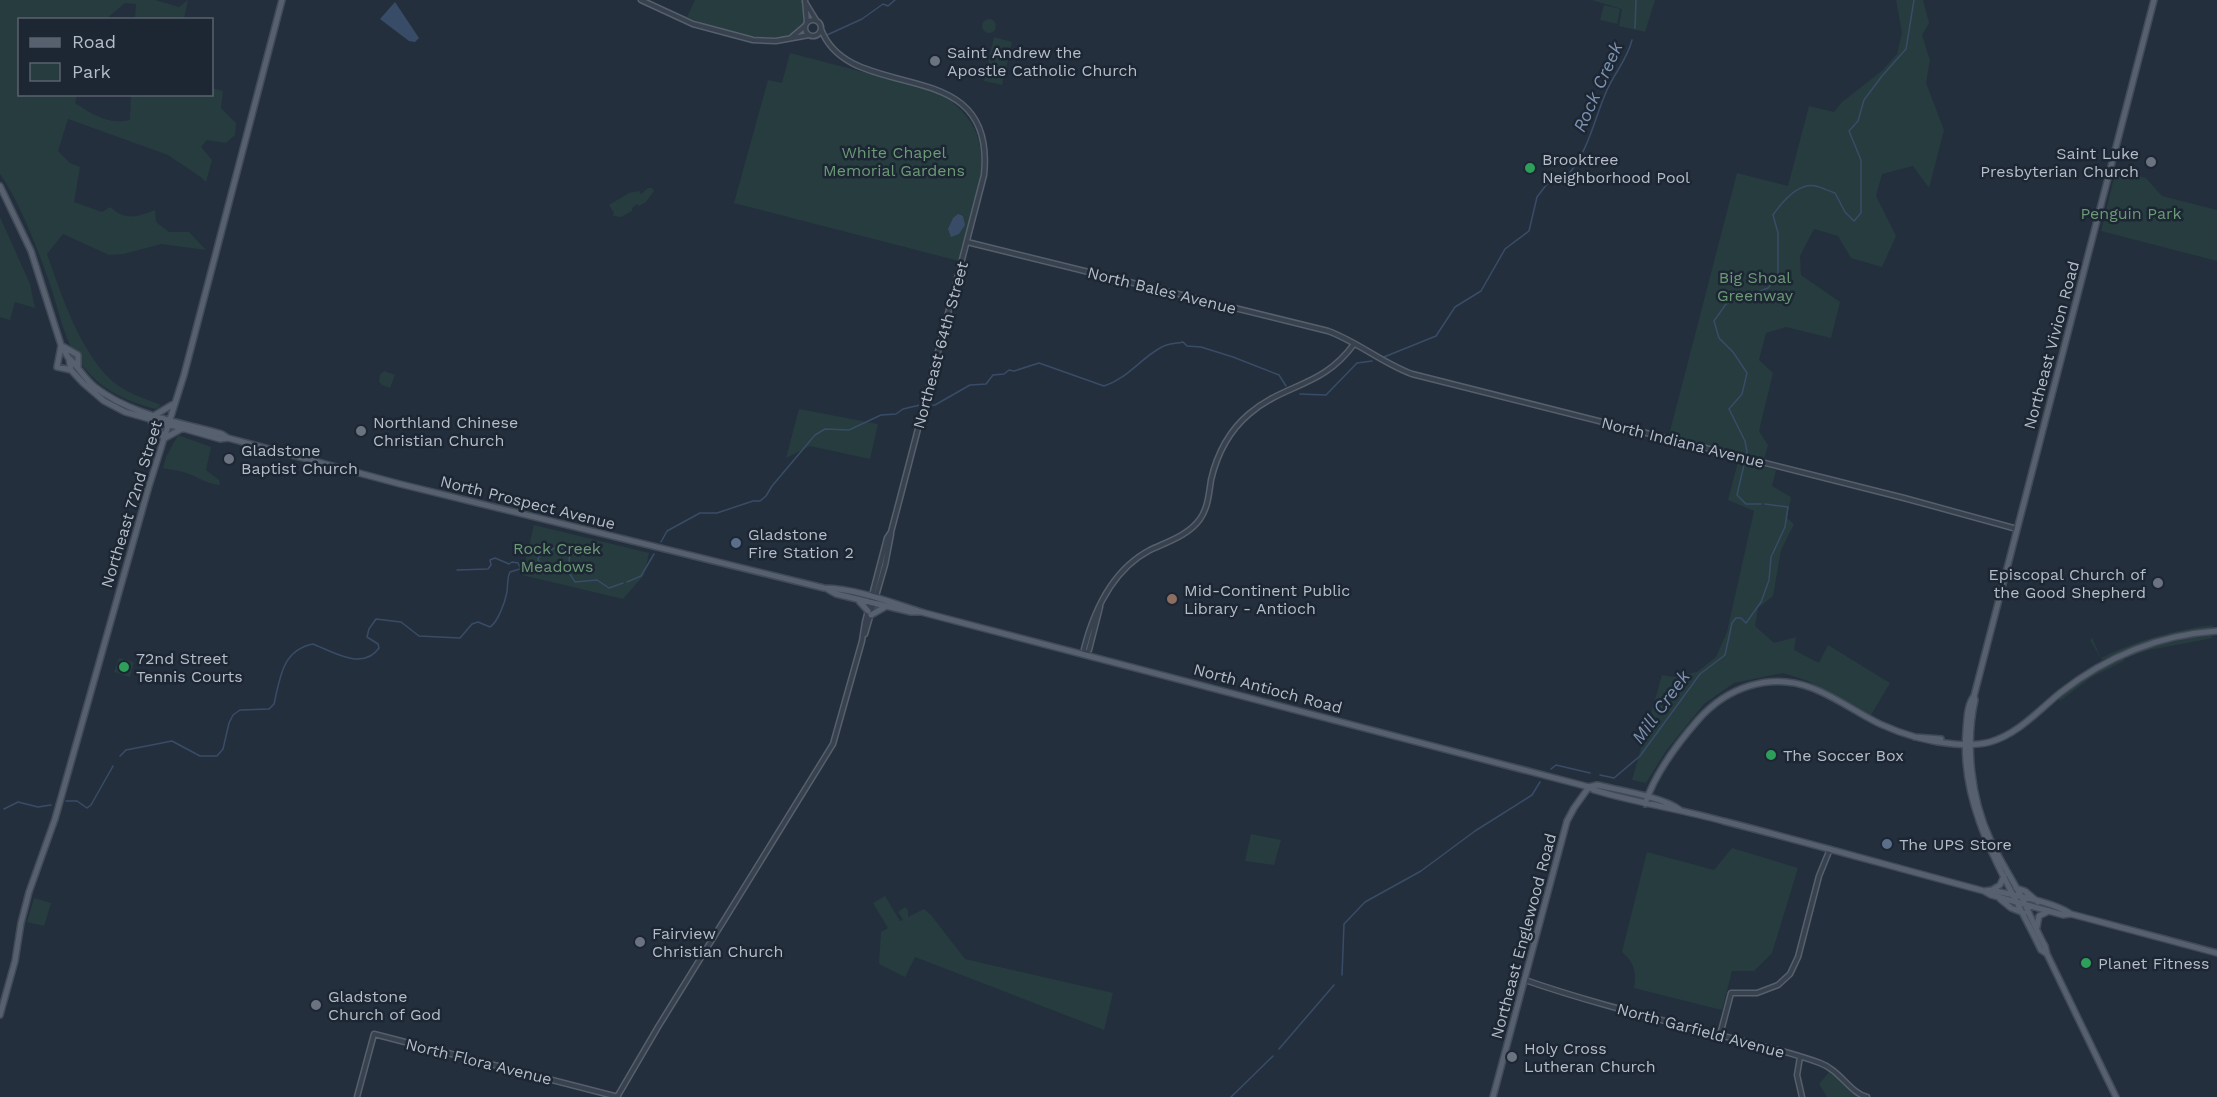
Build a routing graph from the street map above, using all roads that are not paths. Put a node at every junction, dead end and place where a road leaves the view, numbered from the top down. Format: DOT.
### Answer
graph roads {
  1 [pos="282,0"];
  2 [pos="641,0"];
  3 [pos="2154,0"];
  4 [pos="805,1"];
  5 [pos="816,20"];
  6 [pos="806,24"];
  7 [pos="821,29"];
  8 [pos="812,35"];
  9 [pos="792,38"];
  10 [pos="827,43"];
  11 [pos="0,186"];
  12 [pos="967,242"];
  13 [pos="1354,344"];
  14 [pos="61,345"];
  15 [pos="69,359"];
  16 [pos="78,369"];
  17 [pos="71,370"];
  18 [pos="176,402"];
  19 [pos="152,417"];
  20 [pos="170,422"];
  21 [pos="183,428"];
  22 [pos="228,438"];
  23 [pos="164,439"];
  24 [pos="2017,529"];
  25 [pos="824,588"];
  26 [pos="855,599"];
  27 [pos="873,600"];
  28 [pos="891,608"];
  29 [pos="921,612"];
  30 [pos="869,613"];
  31 [pos="2217,631"];
  32 [pos="1085,655"];
  33 [pos="1967,743"];
  34 [pos="1589,787"];
  35 [pos="1600,792"];
  36 [pos="1582,797"];
  37 [pos="1646,801"];
  38 [pos="1830,849"];
  39 [pos="2004,874"];
  40 [pos="2016,888"];
  41 [pos="1992,890"];
  42 [pos="1984,891"];
  43 [pos="1998,898"];
  44 [pos="2020,900"];
  45 [pos="2040,903"];
  46 [pos="2049,911"];
  47 [pos="2024,913"];
  48 [pos="2071,914"];
  49 [pos="2039,935"];
  50 [pos="2217,953"];
  51 [pos="2047,954"];
  52 [pos="1525,980"];
  53 [pos="0,1015"];
  54 [pos="1720,1035"];
  55 [pos="1800,1057"];
  56 [pos="357,1097"];
  57 [pos="617,1097"];
  58 [pos="1493,1097"];
  59 [pos="1802,1097"];
  60 [pos="1867,1097"];
  61 [pos="2116,1097"];
  1 -- 18 [label="main road, Northeast 72nd Street"];
  2 -- 9 [label="street"];
  3 -- 24 [label="main road, Northeast Vivion Road"];
  4 -- 5 [label="street"];
  4 -- 6 [label="street"];
  5 -- 6 [label="street"];
  5 -- 7 [label="street"];
  6 -- 8 [label="street"];
  6 -- 9 [label="street"];
  7 -- 8 [label="street"];
  7 -- 10 [label="street"];
  8 -- 9 [label="street"];
  8 -- 10 [label="street"];
  10 -- 12 [label="street, Northeast 64th Street"];
  11 -- 14 [label="main road"];
  12 -- 13 [label="street, North Bales Avenue"];
  12 -- 27 [label="street, Northeast 64th Street"];
  13 -- 24 [label="street, North Indiana Avenue"];
  13 -- 32 [label="street"];
  14 -- 15 [label="main road"];
  14 -- 16 [label="main road"];
  14 -- 17 [label="main road"];
  15 -- 16 [label="main road"];
  15 -- 17 [label="main road"];
  16 -- 19 [label="main road"];
  17 -- 19 [label="main road"];
  18 -- 19 [label="main road"];
  18 -- 20 [label="main road, Northeast 72nd Street"];
  19 -- 20 [label="main road"];
  19 -- 23 [label="main road"];
  20 -- 21 [label="main road, North Prospect Avenue"];
  20 -- 22 [label="main road, North Prospect Avenue"];
  20 -- 23 [label="main road, Northeast 72nd Street"];
  21 -- 22 [label="main road, North Prospect Avenue"];
  21 -- 23 [label="main road"];
  22 -- 25 [label="main road, North Prospect Avenue"];
  23 -- 53 [label="main road, Northeast 72nd Street"];
  24 -- 33 [label="main road, Northeast Vivion Road"];
  25 -- 26 [label="main road, North Prospect Avenue"];
  25 -- 27 [label="main road, North Prospect Avenue"];
  26 -- 27 [label="main road, North Prospect Avenue"];
  26 -- 30 [label="main road"];
  27 -- 28 [label="main road"];
  27 -- 29 [label="main road"];
  27 -- 30 [label="street, Northeast 64th Street"];
  28 -- 29 [label="main road"];
  28 -- 30 [label="main road"];
  29 -- 32 [label="main road, North Antioch Road"];
  30 -- 57 [label="street, Northeast 64th Street"];
  31 -- 33 [label="main road"];
  32 -- 34 [label="main road, North Antioch Road"];
  33 -- 37 [label="main road"];
  33 -- 39 [label="main road, Northeast Vivion Road"];
  33 -- 40 [label="main road, Northeast Vivion Road"];
  34 -- 35 [label="main road, North Antioch Road"];
  34 -- 36 [label="main road, Northeast Englewood Road"];
  34 -- 37 [label="main road, North Antioch Road"];
  35 -- 36 [label="main road"];
  35 -- 37 [label="main road, North Antioch Road"];
  36 -- 52 [label="main road, Northeast Englewood Road"];
  37 -- 38 [label="main road, North Antioch Road"];
  38 -- 42 [label="main road, North Antioch Road"];
  38 -- 54 [label="street"];
  39 -- 41 [label="main road"];
  39 -- 44 [label="main road, Northeast Vivion Road"];
  40 -- 44 [label="main road, Northeast Vivion Road"];
  40 -- 45 [label="main road"];
  41 -- 42 [label="main road"];
  41 -- 44 [label="main road"];
  42 -- 43 [label="main road"];
  43 -- 44 [label="main road"];
  43 -- 47 [label="main road"];
  44 -- 45 [label="main road"];
  44 -- 46 [label="main road"];
  44 -- 47 [label="main road, Northeast Vivion Road"];
  44 -- 49 [label="main road, Northeast Vivion Road"];
  45 -- 48 [label="main road"];
  46 -- 48 [label="main road"];
  46 -- 49 [label="main road"];
  47 -- 51 [label="main road, Northeast Vivion Road"];
  48 -- 50 [label="main road"];
  49 -- 51 [label="main road, Northeast Vivion Road"];
  51 -- 61 [label="main road, Northeast Vivion Road"];
  52 -- 54 [label="street, North Garfield Avenue"];
  52 -- 58 [label="main road, Northeast Englewood Road"];
  54 -- 55 [label="street, North Garfield Avenue"];
  55 -- 59 [label="street"];
  55 -- 60 [label="street, North Garfield Avenue"];
  56 -- 57 [label="street, North Flora Avenue"];
}
